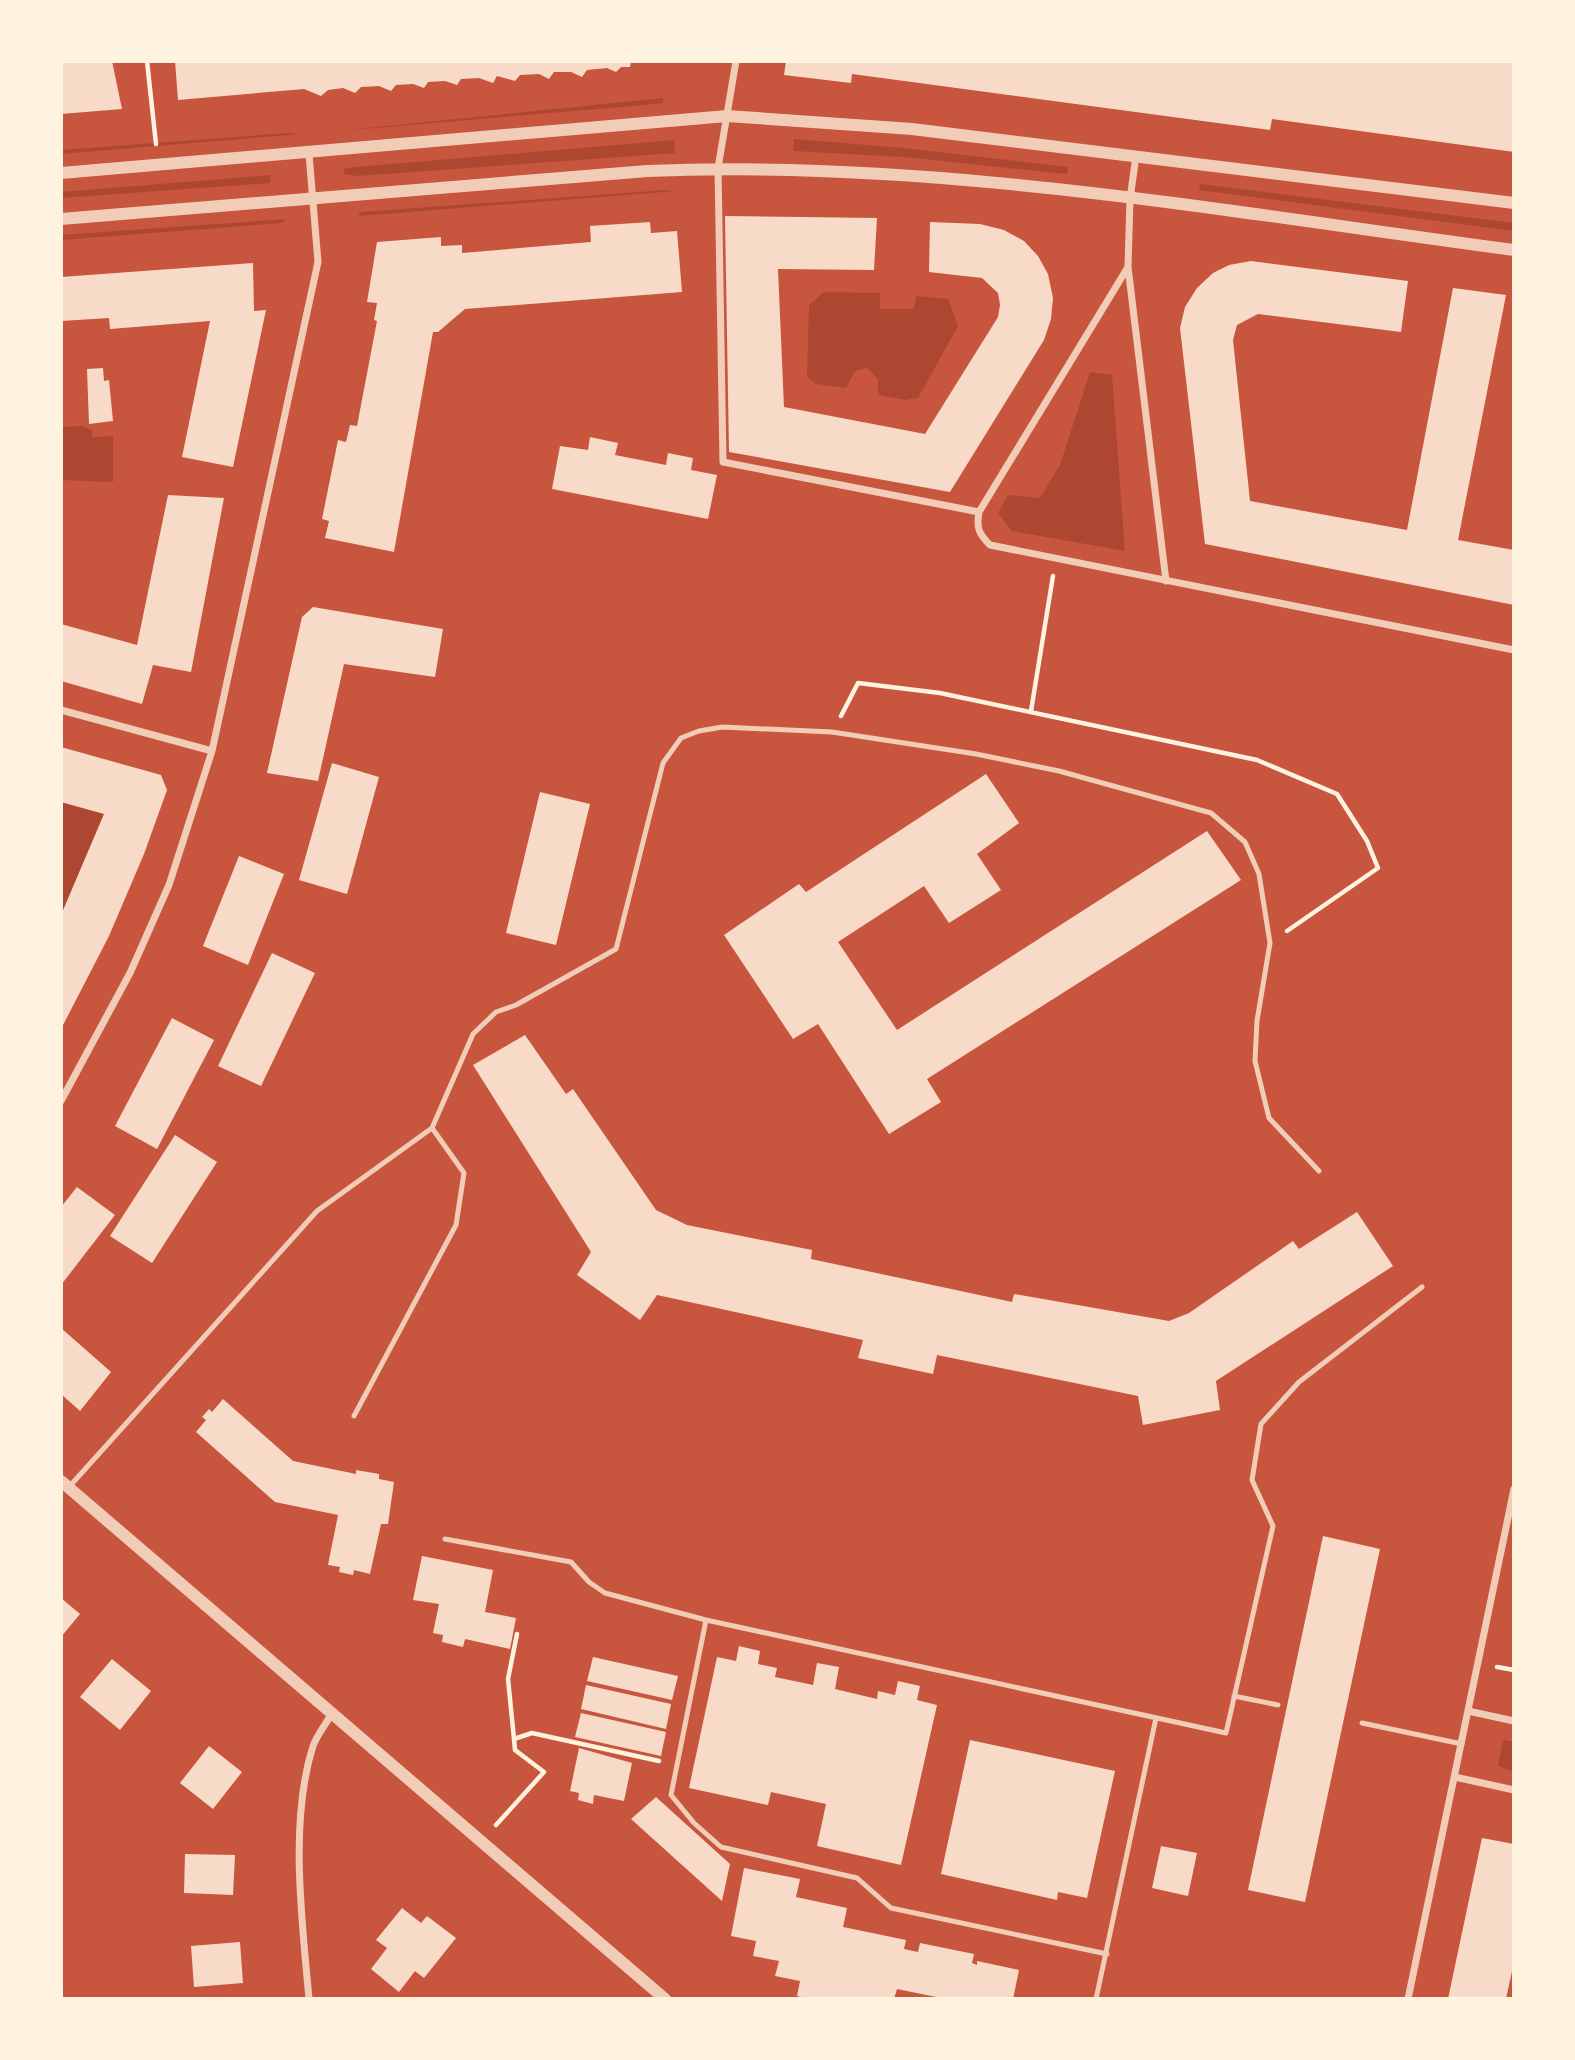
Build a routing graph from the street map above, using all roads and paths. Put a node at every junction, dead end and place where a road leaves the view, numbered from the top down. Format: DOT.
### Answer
graph roads {
  1 [pos="147,61"];
  2 [pos="736,61"];
  3 [pos="727,116"];
  4 [pos="309,154"];
  5 [pos="1136,156"];
  6 [pos="159,166"];
  7 [pos="718,168"];
  8 [pos="61,173"];
  9 [pos="1130,199"];
  10 [pos="313,200"];
  11 [pos="1514,202"];
  12 [pos="61,219"];
  13 [pos="1514,250"];
  14 [pos="1128,267"];
  15 [pos="979,512"];
  16 [pos="1056,561"];
  17 [pos="1166,581"];
  18 [pos="1514,650"];
  19 [pos="61,710"];
  20 [pos="1031,711"];
  21 [pos="832,732"];
  22 [pos="212,751"];
  23 [pos="1270,943"];
  24 [pos="61,1101"];
  25 [pos="432,1128"];
  26 [pos="1319,1171"];
  27 [pos="1422,1287"];
  28 [pos="354,1416"];
  29 [pos="65,1484"];
  30 [pos="1514,1489"];
  31 [pos="445,1539"];
  32 [pos="706,1620"];
  33 [pos="517,1634"];
  34 [pos="1234,1696"];
  35 [pos="1278,1705"];
  36 [pos="1468,1712"];
  37 [pos="332,1713"];
  38 [pos="1156,1718"];
  39 [pos="1514,1721"];
  40 [pos="1362,1723"];
  41 [pos="514,1739"];
  42 [pos="1462,1744"];
  43 [pos="677,1765"];
  44 [pos="1455,1777"];
  45 [pos="1514,1790"];
  46 [pos="481,1841"];
  47 [pos="1107,1954"];
  48 [pos="309,1999"];
  49 [pos="665,1999"];
  50 [pos="1096,1999"];
  51 [pos="1408,1999"];
  1 -- 6 [label="path"];
  2 -- 3 [label="street"];
  3 -- 4 [label="street"];
  3 -- 5 [label="street"];
  3 -- 7 [label="street"];
  4 -- 6 [label="street"];
  4 -- 10 [label="street"];
  5 -- 9 [label="street"];
  5 -- 11 [label="street"];
  6 -- 8 [label="street"];
  7 -- 9 [label="street"];
  7 -- 10 [label="street"];
  7 -- 15 [label="street"];
  9 -- 13 [label="street"];
  9 -- 14 [label="street"];
  10 -- 12 [label="street"];
  10 -- 22 [label="street"];
  14 -- 15 [label="street"];
  14 -- 17 [label="street"];
  15 -- 16 [label="street"];
  16 -- 17 [label="street"];
  16 -- 20 [label="path"];
  17 -- 18 [label="street"];
  19 -- 22 [label="street"];
  20 -- 21 [label="path"];
  20 -- 23 [label="path"];
  21 -- 23 [label="lane"];
  21 -- 25 [label="lane"];
  22 -- 24 [label="street"];
  23 -- 26 [label="lane"];
  25 -- 28 [label="lane"];
  25 -- 29 [label="lane"];
  27 -- 34 [label="lane"];
  29 -- 37 [label="street"];
  30 -- 36 [label="street"];
  31 -- 32 [label="lane"];
  32 -- 38 [label="lane"];
  32 -- 43 [label="lane"];
  33 -- 41 [label="path"];
  34 -- 35 [label="lane"];
  34 -- 38 [label="lane"];
  36 -- 39 [label="street"];
  36 -- 42 [label="street"];
  37 -- 46 [label="street"];
  37 -- 48 [label="street"];
  38 -- 47 [label="lane"];
  40 -- 42 [label="lane"];
  41 -- 43 [label="path"];
  41 -- 46 [label="path"];
  42 -- 44 [label="street"];
  43 -- 47 [label="lane"];
  44 -- 45 [label="street"];
  44 -- 51 [label="street"];
  46 -- 49 [label="street"];
  47 -- 50 [label="lane"];
}
